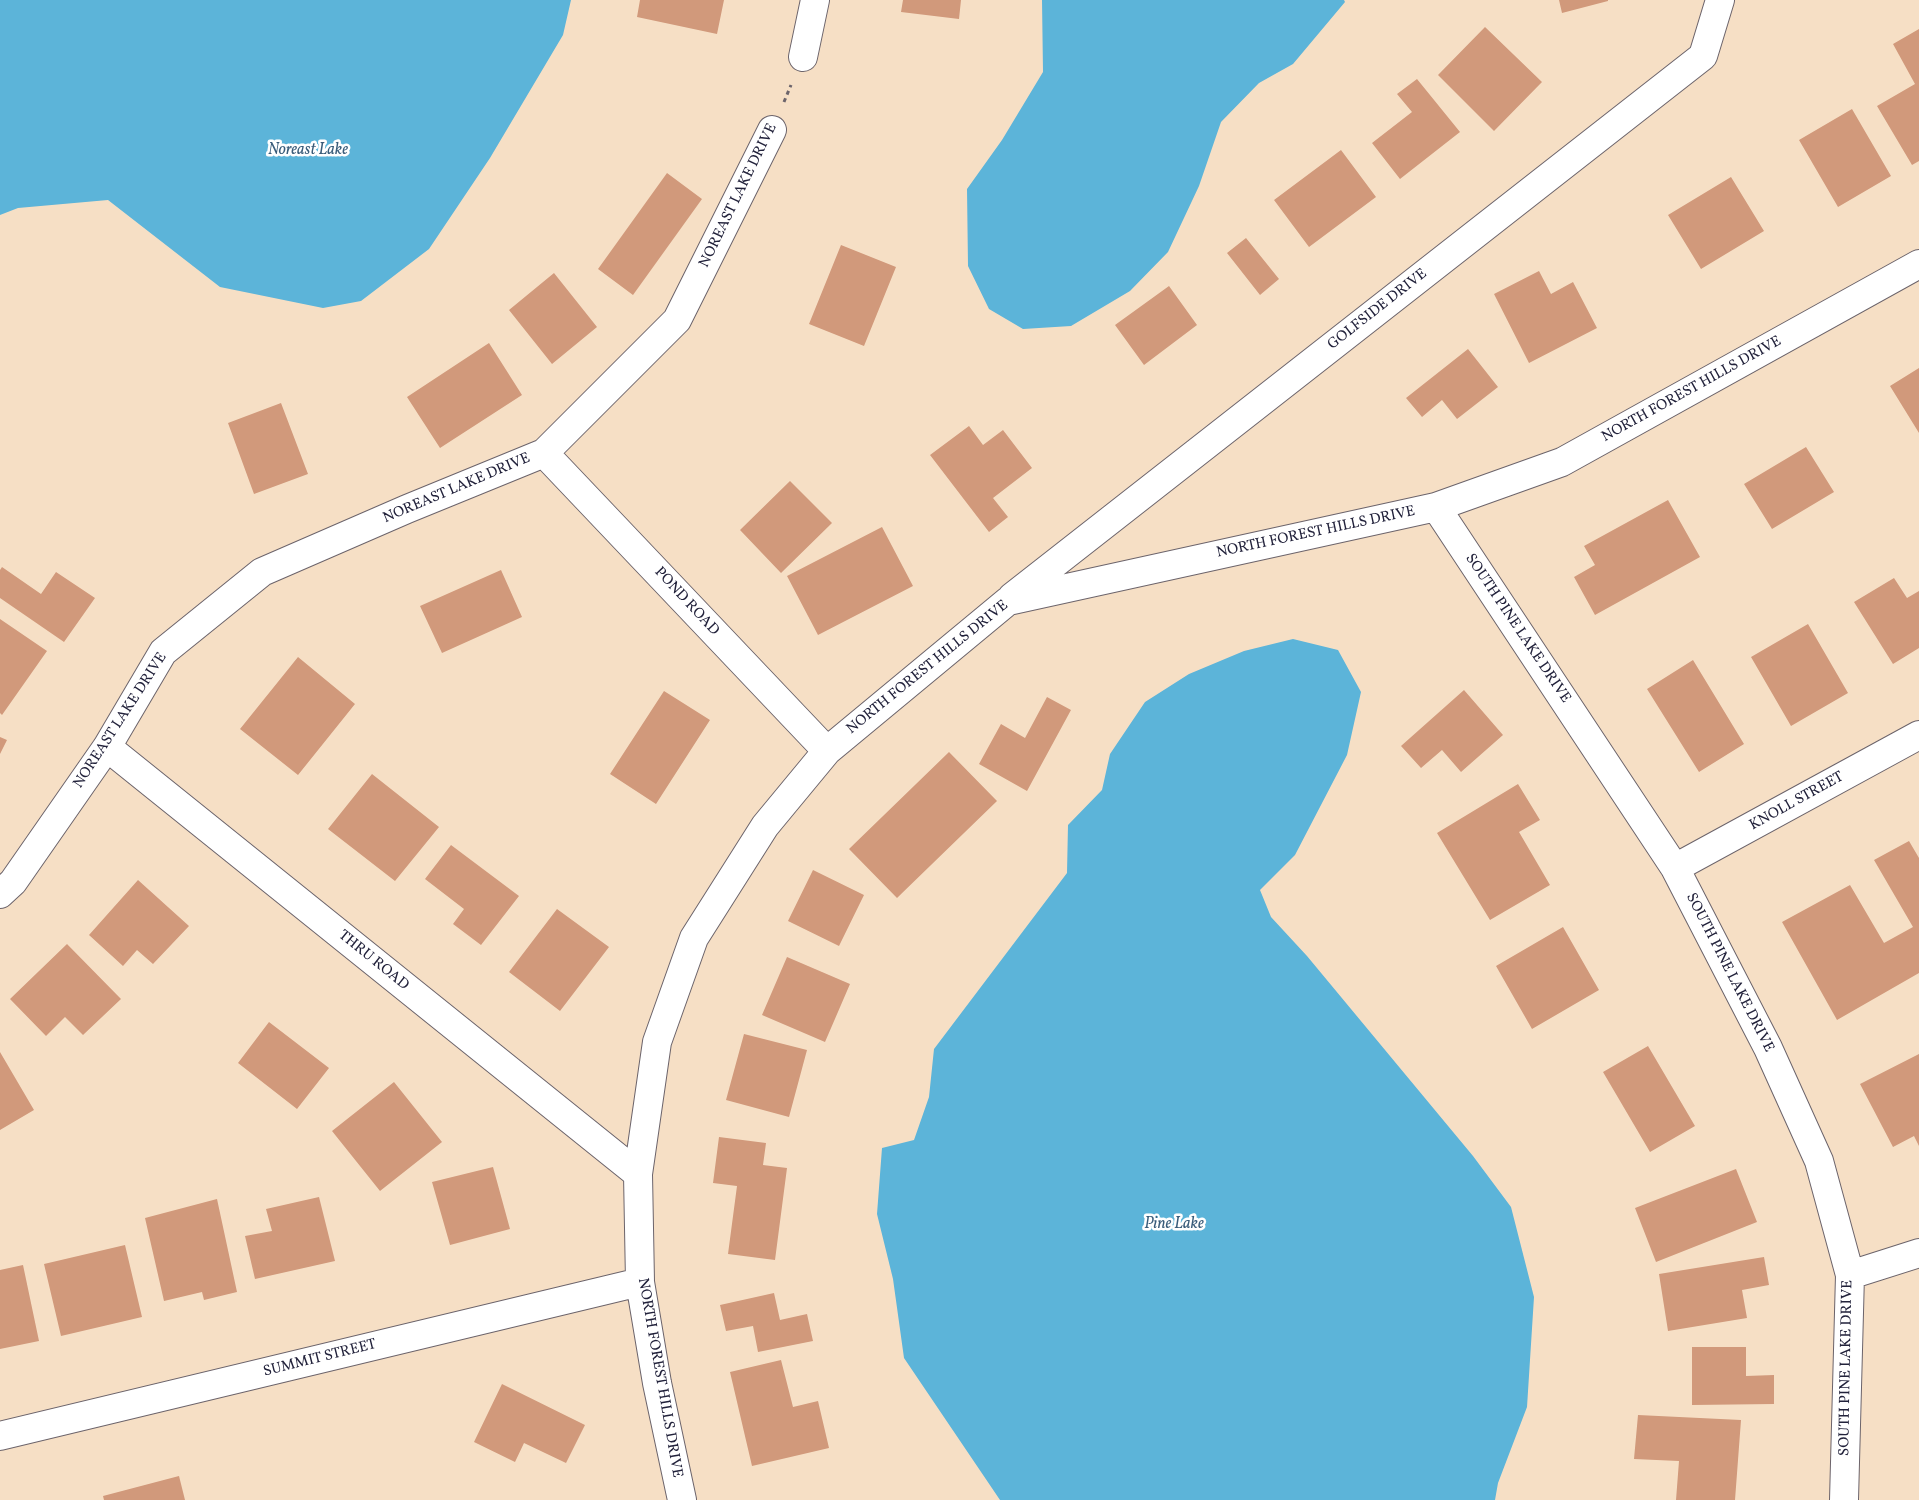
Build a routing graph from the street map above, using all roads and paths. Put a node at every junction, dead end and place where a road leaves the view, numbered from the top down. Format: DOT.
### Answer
graph roads {
  1 [pos="815,0"];
  2 [pos="1720,0"];
  3 [pos="803,57"];
  4 [pos="772,130"];
  5 [pos="1919,264"];
  6 [pos="544,452"];
  7 [pos="1436,507"];
  8 [pos="1008,601"];
  9 [pos="1919,735"];
  10 [pos="107,747"];
  11 [pos="827,751"];
  12 [pos="1675,868"];
  13 [pos="0,894"];
  14 [pos="638,1174"];
  15 [pos="1919,1253"];
  16 [pos="1850,1275"];
  17 [pos="640,1282"];
  18 [pos="0,1436"];
  19 [pos="682,1500"];
  20 [pos="1844,1500"];
  1 -- 3 [label="street"];
  2 -- 8 [label="street, GOLFSIDE DRIVE"];
  3 -- 4 [label="path, NOREAST LAKE DRIVE"];
  4 -- 6 [label="street, NOREAST LAKE DRIVE"];
  5 -- 7 [label="street, NORTH FOREST HILLS DRIVE"];
  6 -- 10 [label="street, NOREAST LAKE DRIVE"];
  6 -- 11 [label="street, POND ROAD"];
  7 -- 8 [label="street, NORTH FOREST HILLS DRIVE"];
  7 -- 12 [label="street, SOUTH PINE LAKE DRIVE"];
  8 -- 11 [label="street, NORTH FOREST HILLS DRIVE"];
  9 -- 12 [label="street, KNOLL STREET"];
  10 -- 13 [label="street, NOREAST LAKE DRIVE"];
  10 -- 14 [label="street, THRU ROAD"];
  11 -- 14 [label="street, NORTH FOREST HILLS DRIVE"];
  12 -- 16 [label="street, SOUTH PINE LAKE DRIVE"];
  14 -- 17 [label="street, NORTH FOREST HILLS DRIVE"];
  15 -- 16 [label="street"];
  16 -- 20 [label="street, SOUTH PINE LAKE DRIVE"];
  17 -- 18 [label="street, SUMMIT STREET"];
  17 -- 19 [label="street, NORTH FOREST HILLS DRIVE"];
}
